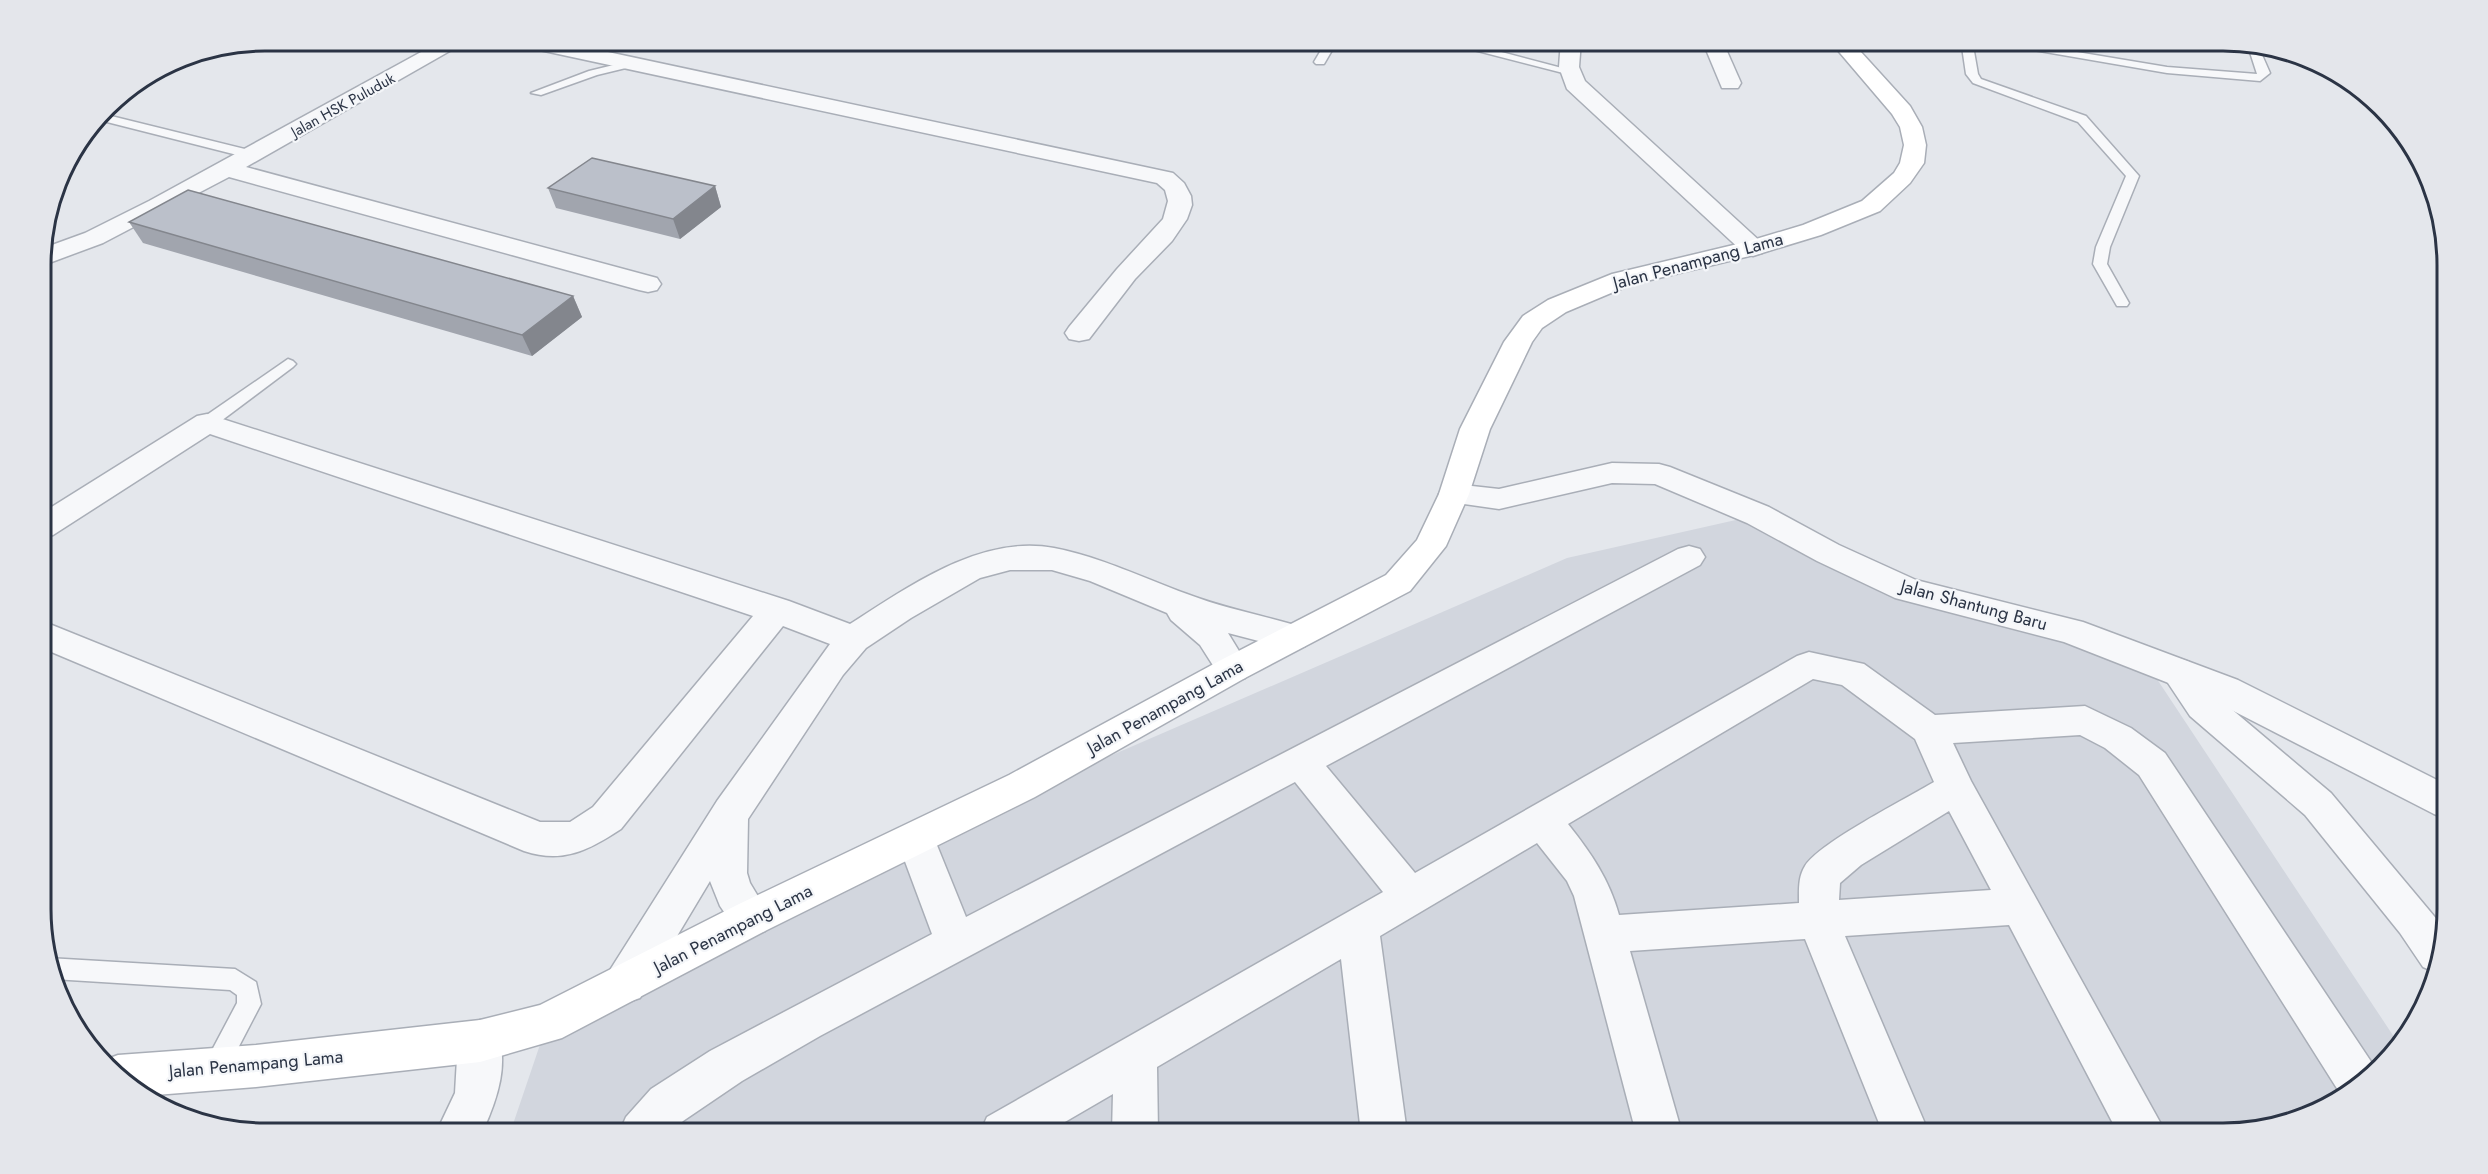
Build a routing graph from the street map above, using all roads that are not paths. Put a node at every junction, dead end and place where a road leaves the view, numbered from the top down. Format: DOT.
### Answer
graph roads {
  1 [pos="439,51"];
  2 [pos="571,51"];
  3 [pos="1326,51"];
  4 [pos="1485,51"];
  5 [pos="1571,51"];
  6 [pos="1717,51"];
  7 [pos="1849,51"];
  8 [pos="1968,51"];
  9 [pos="2049,51"];
  10 [pos="2256,54"];
  11 [pos="1320,62"];
  12 [pos="630,64"];
  13 [pos="1571,72"];
  14 [pos="1730,83"];
  15 [pos="537,93"];
  16 [pos="109,119"];
  17 [pos="253,155"];
  18 [pos="227,169"];
  19 [pos="1753,248"];
  20 [pos="51,254"];
  21 [pos="648,284"];
  22 [pos="2121,303"];
  23 [pos="1079,333"];
  24 [pos="288,364"];
  25 [pos="207,423"];
  26 [pos="1454,494"];
  27 [pos="51,521"];
  28 [pos="1689,557"];
  29 [pos="1175,603"];
  30 [pos="777,610"];
  31 [pos="1293,637"];
  32 [pos="51,638"];
  33 [pos="854,639"];
  34 [pos="1233,669"];
  35 [pos="2177,671"];
  36 [pos="1929,730"];
  37 [pos="1300,761"];
  38 [pos="1956,788"];
  39 [pos="2437,798"];
  40 [pos="731,812"];
  41 [pos="1542,821"];
  42 [pos="916,840"];
  43 [pos="1411,897"];
  44 [pos="2020,906"];
  45 [pos="752,918"];
  46 [pos="1818,919"];
  47 [pos="1358,927"];
  48 [pos="1605,934"];
  49 [pos="955,942"];
  50 [pos="2433,947"];
  51 [pos="59,969"];
  52 [pos="625,984"];
  53 [pos="480,1041"];
  54 [pos="1135,1057"];
  55 [pos="214,1070"];
  56 [pos="130,1075"];
  57 [pos="2355,1077"];
  58 [pos="464,1123"];
  59 [pos="651,1123"];
  60 [pos="1020,1123"];
  61 [pos="1135,1123"];
  62 [pos="1383,1123"];
  63 [pos="1656,1123"];
  64 [pos="1902,1123"];
  65 [pos="2138,1123"];
  1 -- 17 [label="street, Jalan HSK Puluduk"];
  2 -- 12 [label="street"];
  3 -- 11 [label="lane"];
  4 -- 13 [label="lane"];
  5 -- 13 [label="street"];
  6 -- 14 [label="street"];
  7 -- 19 [label="main road, Jalan Penampang Lama"];
  8 -- 22 [label="lane"];
  9 -- 10 [label="lane"];
  12 -- 15 [label="lane"];
  12 -- 23 [label="street"];
  13 -- 19 [label="street"];
  16 -- 17 [label="lane"];
  17 -- 18 [label="street, Jalan HSK Puluduk"];
  18 -- 20 [label="street, Jalan HSK Puluduk"];
  18 -- 21 [label="street"];
  19 -- 26 [label="main road, Jalan Penampang Lama"];
  24 -- 25 [label="lane"];
  25 -- 27 [label="street"];
  25 -- 30 [label="street"];
  26 -- 31 [label="main road, Jalan Penampang Lama"];
  26 -- 35 [label="street, Jalan Shantung Baru"];
  28 -- 37 [label="street"];
  29 -- 31 [label="street"];
  29 -- 33 [label="street"];
  29 -- 34 [label="street"];
  30 -- 32 [label="street"];
  30 -- 33 [label="street"];
  31 -- 34 [label="main road, Jalan Penampang Lama"];
  33 -- 40 [label="street"];
  34 -- 42 [label="main road, Jalan Penampang Lama"];
  35 -- 39 [label="street, Jalan Shantung Baru"];
  35 -- 50 [label="street"];
  36 -- 38 [label="street"];
  36 -- 41 [label="street"];
  36 -- 57 [label="street"];
  37 -- 43 [label="street"];
  37 -- 49 [label="street"];
  38 -- 44 [label="street"];
  38 -- 46 [label="street"];
  40 -- 45 [label="street"];
  40 -- 52 [label="street"];
  41 -- 43 [label="street"];
  41 -- 48 [label="street"];
  42 -- 45 [label="main road, Jalan Penampang Lama"];
  42 -- 49 [label="street"];
  43 -- 47 [label="street"];
  44 -- 46 [label="street"];
  44 -- 65 [label="street"];
  45 -- 52 [label="main road, Jalan Penampang Lama"];
  46 -- 48 [label="street"];
  46 -- 64 [label="street"];
  47 -- 54 [label="street"];
  47 -- 62 [label="street"];
  48 -- 63 [label="street"];
  49 -- 59 [label="street"];
  51 -- 55 [label="lane"];
  52 -- 53 [label="main road, Jalan Penampang Lama"];
  53 -- 55 [label="main road, Jalan Penampang Lama"];
  53 -- 58 [label="street"];
  54 -- 60 [label="street"];
  54 -- 61 [label="street"];
  55 -- 56 [label="main road, Jalan Penampang Lama"];
}
